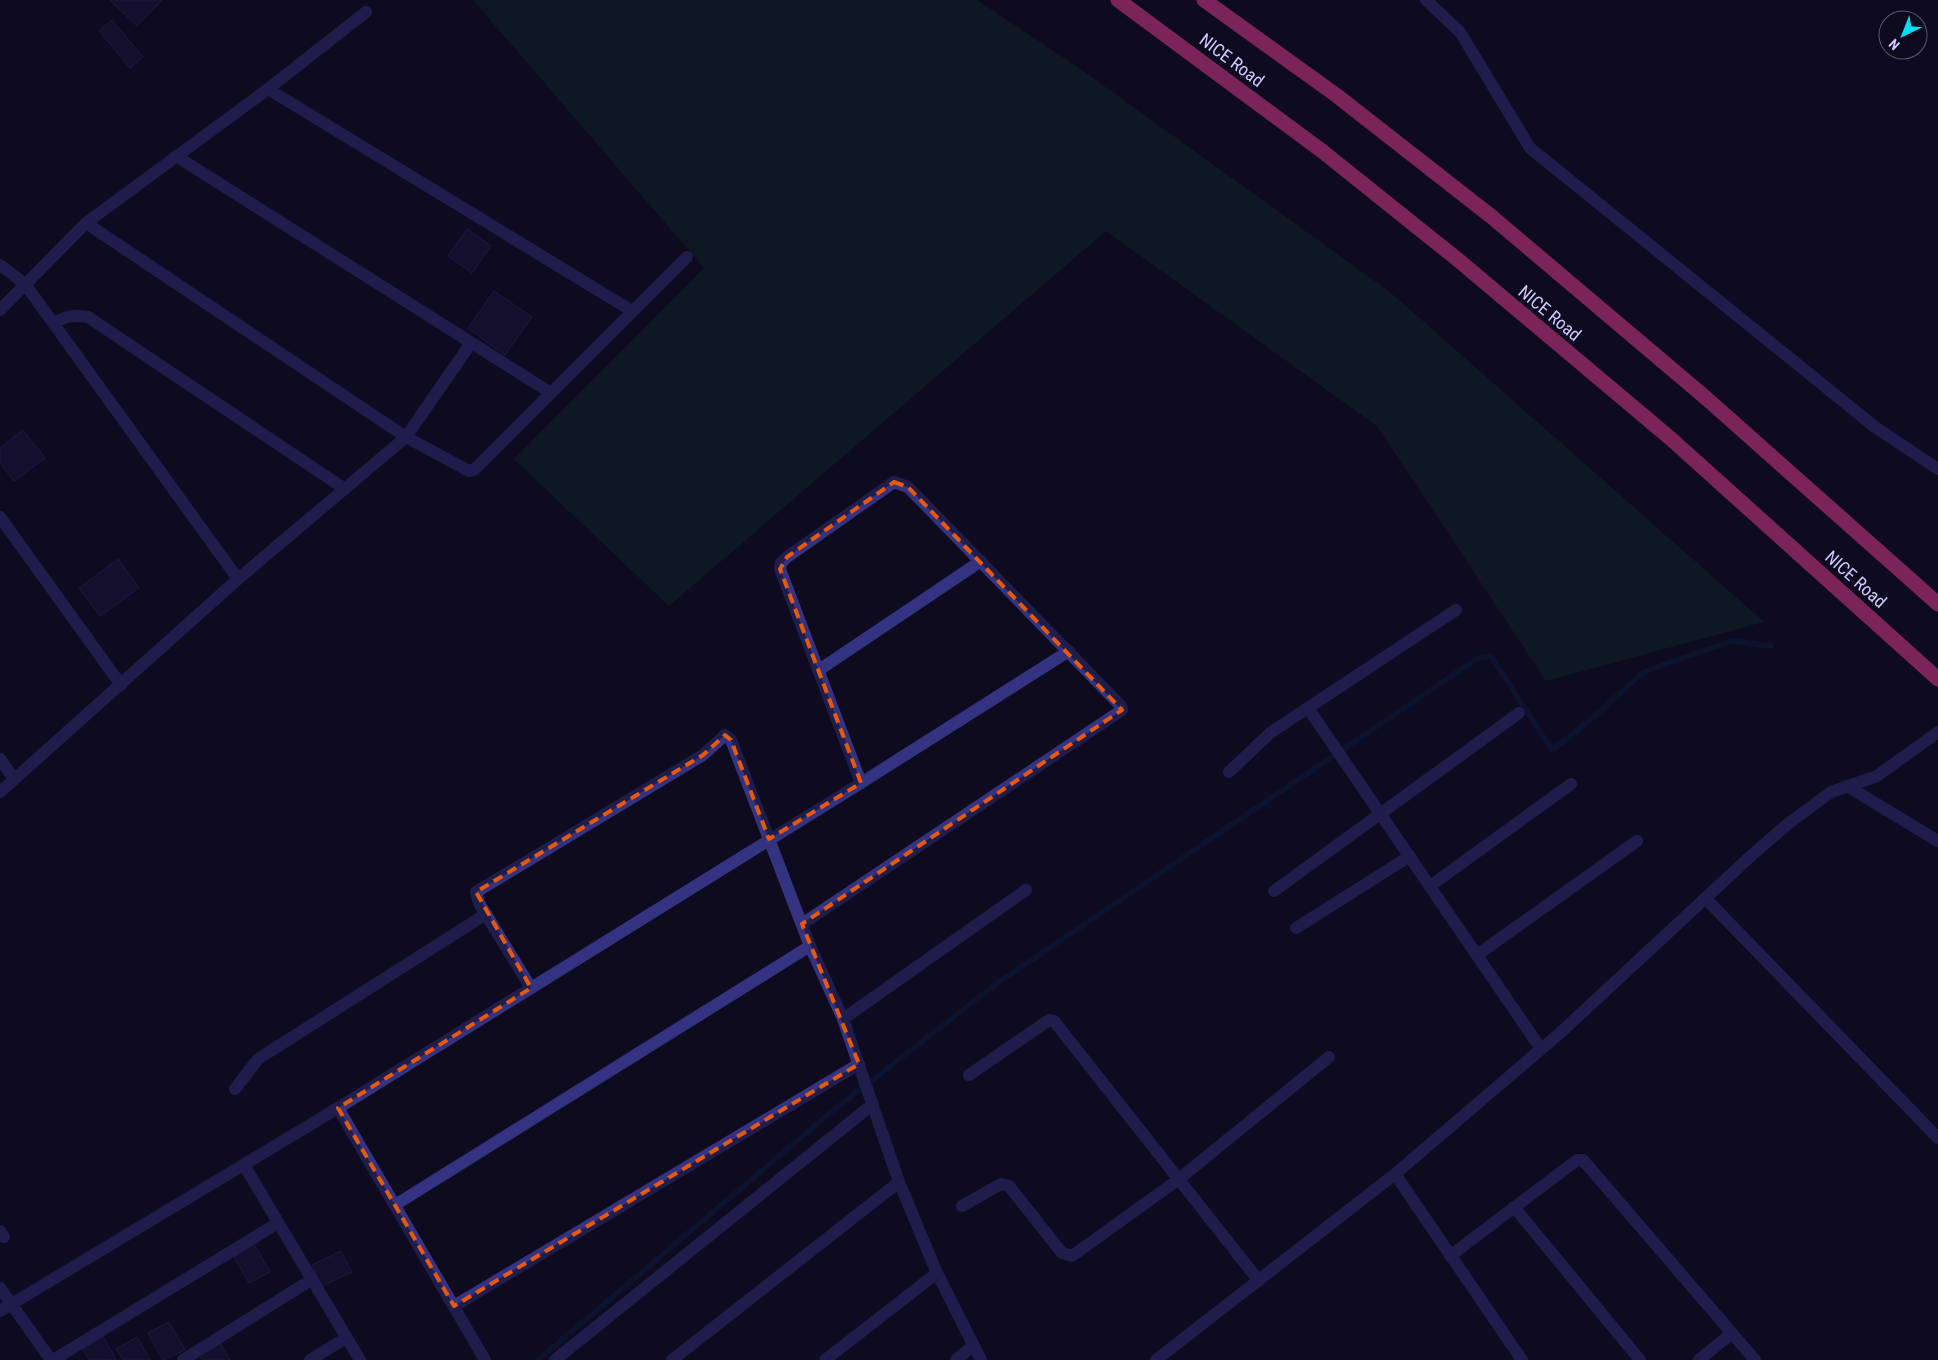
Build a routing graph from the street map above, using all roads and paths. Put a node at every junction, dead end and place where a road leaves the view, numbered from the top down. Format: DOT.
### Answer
graph roads {
  1 [pos="1118,0"];
  2 [pos="1204,0"];
  3 [pos="1426,0"];
  4 [pos="366,12"];
  5 [pos="268,90"];
  6 [pos="176,156"];
  7 [pos="86,223"];
  8 [pos="687,257"];
  9 [pos="0,265"];
  10 [pos="25,284"];
  11 [pos="0,310"];
  12 [pos="632,311"];
  13 [pos="54,324"];
  14 [pos="472,343"];
  15 [pos="551,393"];
  16 [pos="406,437"];
  17 [pos="1938,469"];
  18 [pos="345,489"];
  19 [pos="0,517"];
  20 [pos="980,561"];
  21 [pos="238,579"];
  22 [pos="1938,604"];
  23 [pos="1456,610"];
  24 [pos="1069,651"];
  25 [pos="818,670"];
  26 [pos="1938,679"];
  27 [pos="121,685"];
  28 [pos="1308,708"];
  29 [pos="1519,713"];
  30 [pos="1938,732"];
  31 [pos="0,758"];
  32 [pos="1229,772"];
  33 [pos="14,779"];
  34 [pos="862,783"];
  35 [pos="1571,784"];
  36 [pos="1847,786"];
  37 [pos="0,792"];
  38 [pos="1381,814"];
  39 [pos="769,839"];
  40 [pos="1637,841"];
  41 [pos="1938,841"];
  42 [pos="1410,856"];
  43 [pos="1430,886"];
  44 [pos="1026,890"];
  45 [pos="1274,891"];
  46 [pos="1706,899"];
  47 [pos="486,914"];
  48 [pos="802,924"];
  49 [pos="1296,928"];
  50 [pos="810,946"];
  51 [pos="1477,955"];
  52 [pos="531,988"];
  53 [pos="843,1019"];
  54 [pos="1541,1049"];
  55 [pos="1329,1057"];
  56 [pos="859,1064"];
  57 [pos="969,1075"];
  58 [pos="236,1089"];
  59 [pos="873,1104"];
  60 [pos="338,1108"];
  61 [pos="1938,1138"];
  62 [pos="244,1165"];
  63 [pos="1396,1174"];
  64 [pos="1179,1179"];
  65 [pos="900,1182"];
  66 [pos="394,1205"];
  67 [pos="962,1206"];
  68 [pos="1514,1208"];
  69 [pos="278,1223"];
  70 [pos="1450,1256"];
  71 [pos="937,1273"];
  72 [pos="311,1280"];
  73 [pos="1259,1281"];
  74 [pos="0,1288"];
  75 [pos="454,1306"];
  76 [pos="5,1308"];
  77 [pos="1732,1333"];
  78 [pos="346,1338"];
  79 [pos="973,1346"];
  80 [pos="52,1360"];
  81 [pos="183,1360"];
  82 [pos="310,1360"];
  83 [pos="360,1360"];
  84 [pos="485,1360"];
  85 [pos="555,1360"];
  86 [pos="672,1360"];
  87 [pos="825,1360"];
  88 [pos="956,1360"];
  89 [pos="982,1360"];
  90 [pos="1156,1360"];
  91 [pos="1522,1360"];
  92 [pos="1640,1360"];
  93 [pos="1699,1360"];
  94 [pos="1755,1360"];
  1 -- 26 [label="highway, NICE Road"];
  2 -- 22 [label="highway, NICE Road"];
  3 -- 17 [label="street"];
  4 -- 5 [label="street"];
  5 -- 6 [label="street"];
  5 -- 12 [label="street"];
  6 -- 7 [label="street"];
  6 -- 14 [label="street"];
  7 -- 10 [label="street"];
  7 -- 16 [label="street"];
  8 -- 12 [label="street"];
  9 -- 10 [label="street"];
  10 -- 11 [label="street"];
  10 -- 13 [label="street"];
  12 -- 15 [label="street"];
  13 -- 18 [label="street"];
  13 -- 21 [label="street"];
  14 -- 15 [label="street"];
  14 -- 16 [label="street"];
  15 -- 16 [label="street"];
  16 -- 18 [label="street"];
  18 -- 21 [label="street"];
  19 -- 27 [label="street"];
  20 -- 24 [label="street"];
  20 -- 25 [label="street"];
  20 -- 25 [label="street"];
  21 -- 27 [label="street"];
  23 -- 28 [label="street"];
  24 -- 34 [label="street"];
  24 -- 48 [label="street"];
  25 -- 34 [label="street"];
  27 -- 33 [label="street"];
  28 -- 32 [label="street"];
  28 -- 38 [label="street"];
  29 -- 38 [label="street"];
  30 -- 36 [label="street"];
  31 -- 33 [label="street"];
  33 -- 37 [label="street"];
  34 -- 39 [label="street"];
  35 -- 43 [label="street"];
  36 -- 41 [label="street"];
  36 -- 46 [label="street"];
  38 -- 42 [label="street"];
  38 -- 45 [label="street"];
  39 -- 47 [label="street"];
  39 -- 48 [label="street"];
  39 -- 52 [label="street"];
  40 -- 51 [label="street"];
  42 -- 43 [label="street"];
  42 -- 49 [label="street"];
  43 -- 51 [label="street"];
  44 -- 53 [label="street"];
  46 -- 54 [label="street"];
  46 -- 61 [label="street"];
  47 -- 52 [label="street"];
  47 -- 58 [label="street"];
  48 -- 50 [label="street"];
  50 -- 53 [label="street"];
  50 -- 66 [label="street"];
  51 -- 54 [label="street"];
  52 -- 60 [label="street"];
  53 -- 56 [label="street"];
  54 -- 63 [label="street"];
  55 -- 64 [label="street"];
  56 -- 59 [label="street"];
  56 -- 75 [label="street"];
  57 -- 64 [label="street"];
  59 -- 65 [label="street"];
  59 -- 85 [label="street"];
  60 -- 62 [label="street"];
  60 -- 66 [label="street"];
  62 -- 69 [label="street"];
  62 -- 76 [label="street"];
  63 -- 70 [label="street"];
  63 -- 73 [label="street"];
  64 -- 67 [label="street"];
  64 -- 73 [label="street"];
  65 -- 71 [label="street"];
  65 -- 86 [label="street"];
  66 -- 75 [label="street"];
  68 -- 70 [label="street"];
  68 -- 77 [label="street"];
  68 -- 92 [label="street"];
  69 -- 72 [label="street"];
  69 -- 80 [label="street"];
  70 -- 91 [label="street"];
  71 -- 79 [label="street"];
  71 -- 87 [label="street"];
  72 -- 78 [label="street"];
  72 -- 81 [label="street"];
  73 -- 90 [label="street"];
  74 -- 76 [label="street"];
  75 -- 84 [label="street"];
  76 -- 80 [label="street"];
  77 -- 93 [label="street"];
  77 -- 94 [label="street"];
  78 -- 82 [label="street"];
  78 -- 83 [label="street"];
  79 -- 88 [label="street"];
  79 -- 89 [label="street"];
}
